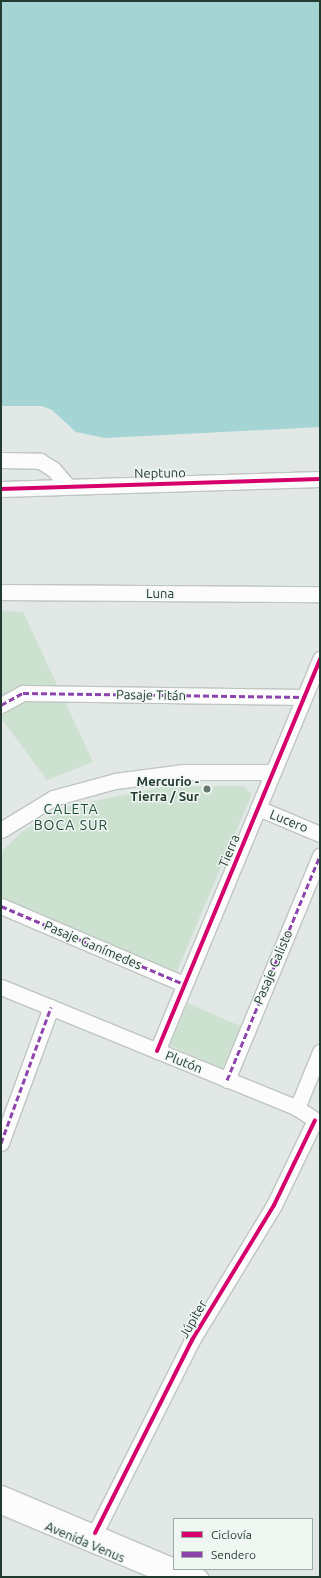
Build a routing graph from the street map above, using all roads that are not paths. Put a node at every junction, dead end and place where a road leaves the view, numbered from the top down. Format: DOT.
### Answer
graph roads {
  1 [pos="1,460"];
  2 [pos="320,479"];
  3 [pos="67,485"];
  4 [pos="1,489"];
  5 [pos="1,592"];
  6 [pos="320,594"];
  7 [pos="320,659"];
  8 [pos="304,697"];
  9 [pos="1,705"];
  10 [pos="273,772"];
  11 [pos="258,808"];
  12 [pos="1,829"];
  13 [pos="320,834"];
  14 [pos="320,855"];
  15 [pos="1,906"];
  16 [pos="184,984"];
  17 [pos="1,987"];
  18 [pos="51,1008"];
  19 [pos="157,1051"];
  20 [pos="320,1052"];
  21 [pos="227,1080"];
  22 [pos="297,1108"];
  23 [pos="318,1122"];
  24 [pos="1,1143"];
  25 [pos="1,1493"];
  26 [pos="1,1506"];
  27 [pos="95,1533"];
  28 [pos="173,1566"];
  29 [pos="183,1570"];
  30 [pos="170,1577"];
  31 [pos="200,1577"];
  1 -- 3 [label="street"];
  2 -- 3 [label="street, Neptuno"];
  3 -- 4 [label="street, Neptuno"];
  5 -- 6 [label="street, Luna"];
  7 -- 8 [label="street, Tierra"];
  8 -- 9 [label="street, Pasaje Titán"];
  8 -- 10 [label="street, Tierra"];
  10 -- 11 [label="street, Tierra"];
  10 -- 12 [label="street"];
  11 -- 13 [label="street, Lucero"];
  11 -- 16 [label="street, Tierra"];
  14 -- 21 [label="street, Pasaje Calisto"];
  15 -- 16 [label="street, Pasaje Ganímedes"];
  16 -- 19 [label="street, Tierra"];
  17 -- 18 [label="street, Plutón"];
  18 -- 19 [label="street, Plutón"];
  18 -- 24 [label="street"];
  19 -- 21 [label="street, Plutón"];
  20 -- 22 [label="street"];
  21 -- 22 [label="street, Plutón"];
  22 -- 23 [label="street, Plutón"];
  23 -- 27 [label="street, Júpiter"];
  25 -- 27 [label="street, Avenida Venus"];
  26 -- 30 [label="street, Avenida Venus"];
  27 -- 28 [label="street, Avenida Venus"];
  29 -- 31 [label="street"];
}
